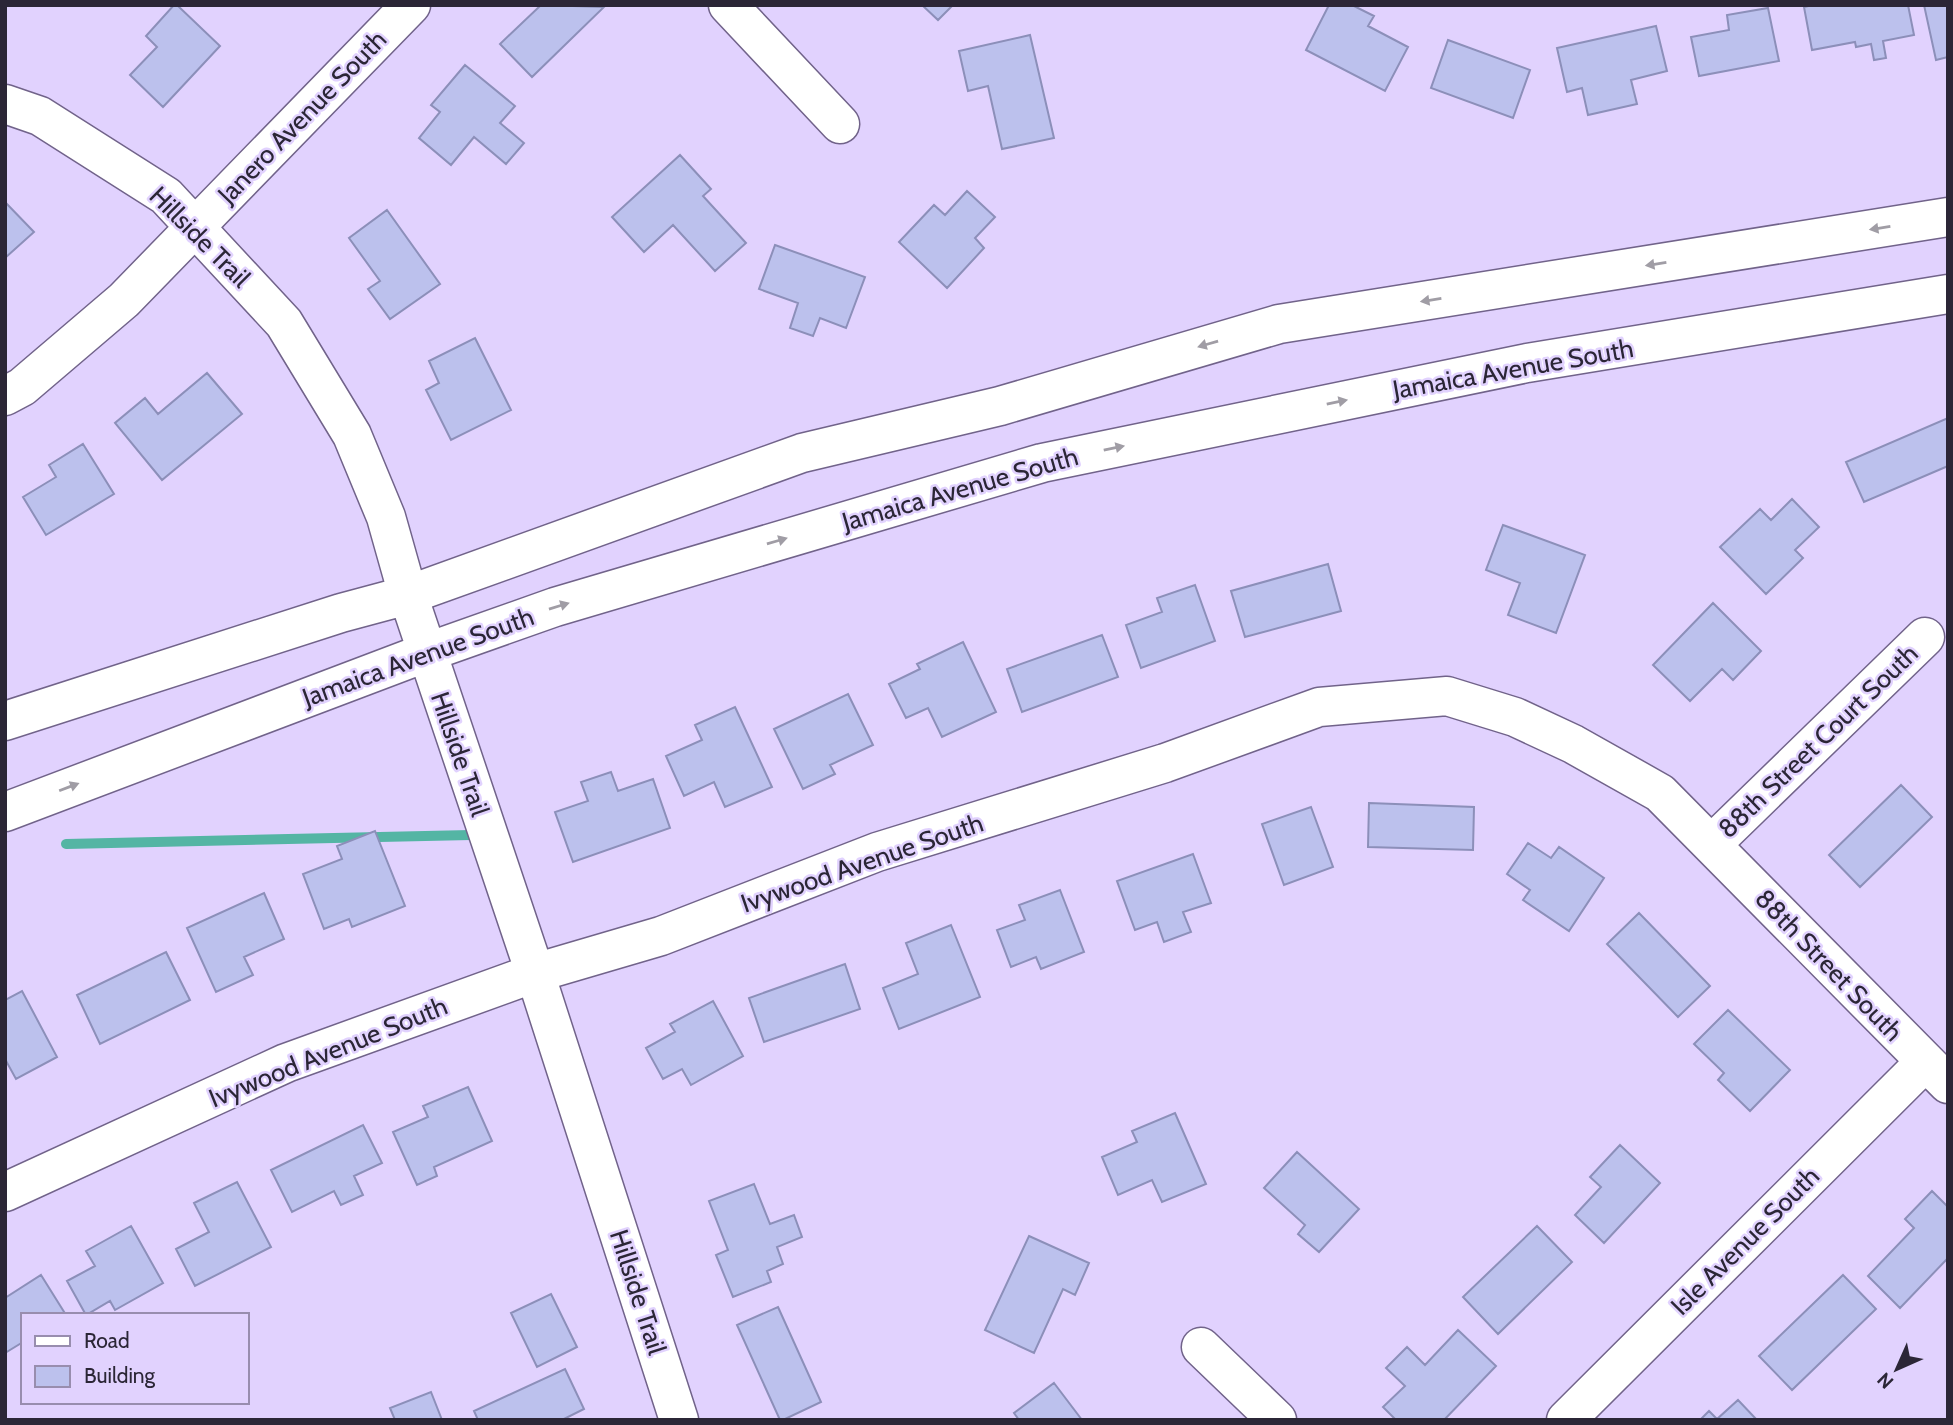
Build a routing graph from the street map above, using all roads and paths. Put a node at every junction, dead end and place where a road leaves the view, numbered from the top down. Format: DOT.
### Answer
graph roads {
  1 [pos="411,5"];
  2 [pos="728,5"];
  3 [pos="5,104"];
  4 [pos="840,124"];
  5 [pos="1948,217"];
  6 [pos="196,226"];
  7 [pos="1948,295"];
  8 [pos="5,396"];
  9 [pos="408,595"];
  10 [pos="1925,637"];
  11 [pos="425,653"];
  12 [pos="5,721"];
  13 [pos="5,811"];
  14 [pos="1712,844"];
  15 [pos="535,973"];
  16 [pos="1936,1073"];
  17 [pos="5,1192"];
  18 [pos="1201,1347"];
  19 [pos="679,1420"];
  20 [pos="1277,1420"];
  21 [pos="1566,1420"];
  1 -- 6 [label="street, Janero Avenue South"];
  2 -- 4 [label="street"];
  3 -- 6 [label="street, Hillside Trail"];
  5 -- 9 [label="street, one-way"];
  6 -- 8 [label="street, Janero Avenue South"];
  6 -- 9 [label="street, Hillside Trail"];
  11 -- 7 [label="street, Jamaica Avenue South, one-way"];
  9 -- 11 [label="street, Hillside Trail"];
  9 -- 12 [label="street"];
  10 -- 14 [label="street, 88th Street Court South"];
  13 -- 11 [label="street, Jamaica Avenue South, one-way"];
  11 -- 15 [label="street, Hillside Trail"];
  14 -- 15 [label="street, Ivywood Avenue South"];
  14 -- 16 [label="street, 88th Street South"];
  15 -- 17 [label="street, Ivywood Avenue South"];
  15 -- 19 [label="street, Hillside Trail"];
  16 -- 21 [label="street, Isle Avenue South"];
  18 -- 20 [label="street"];
}
